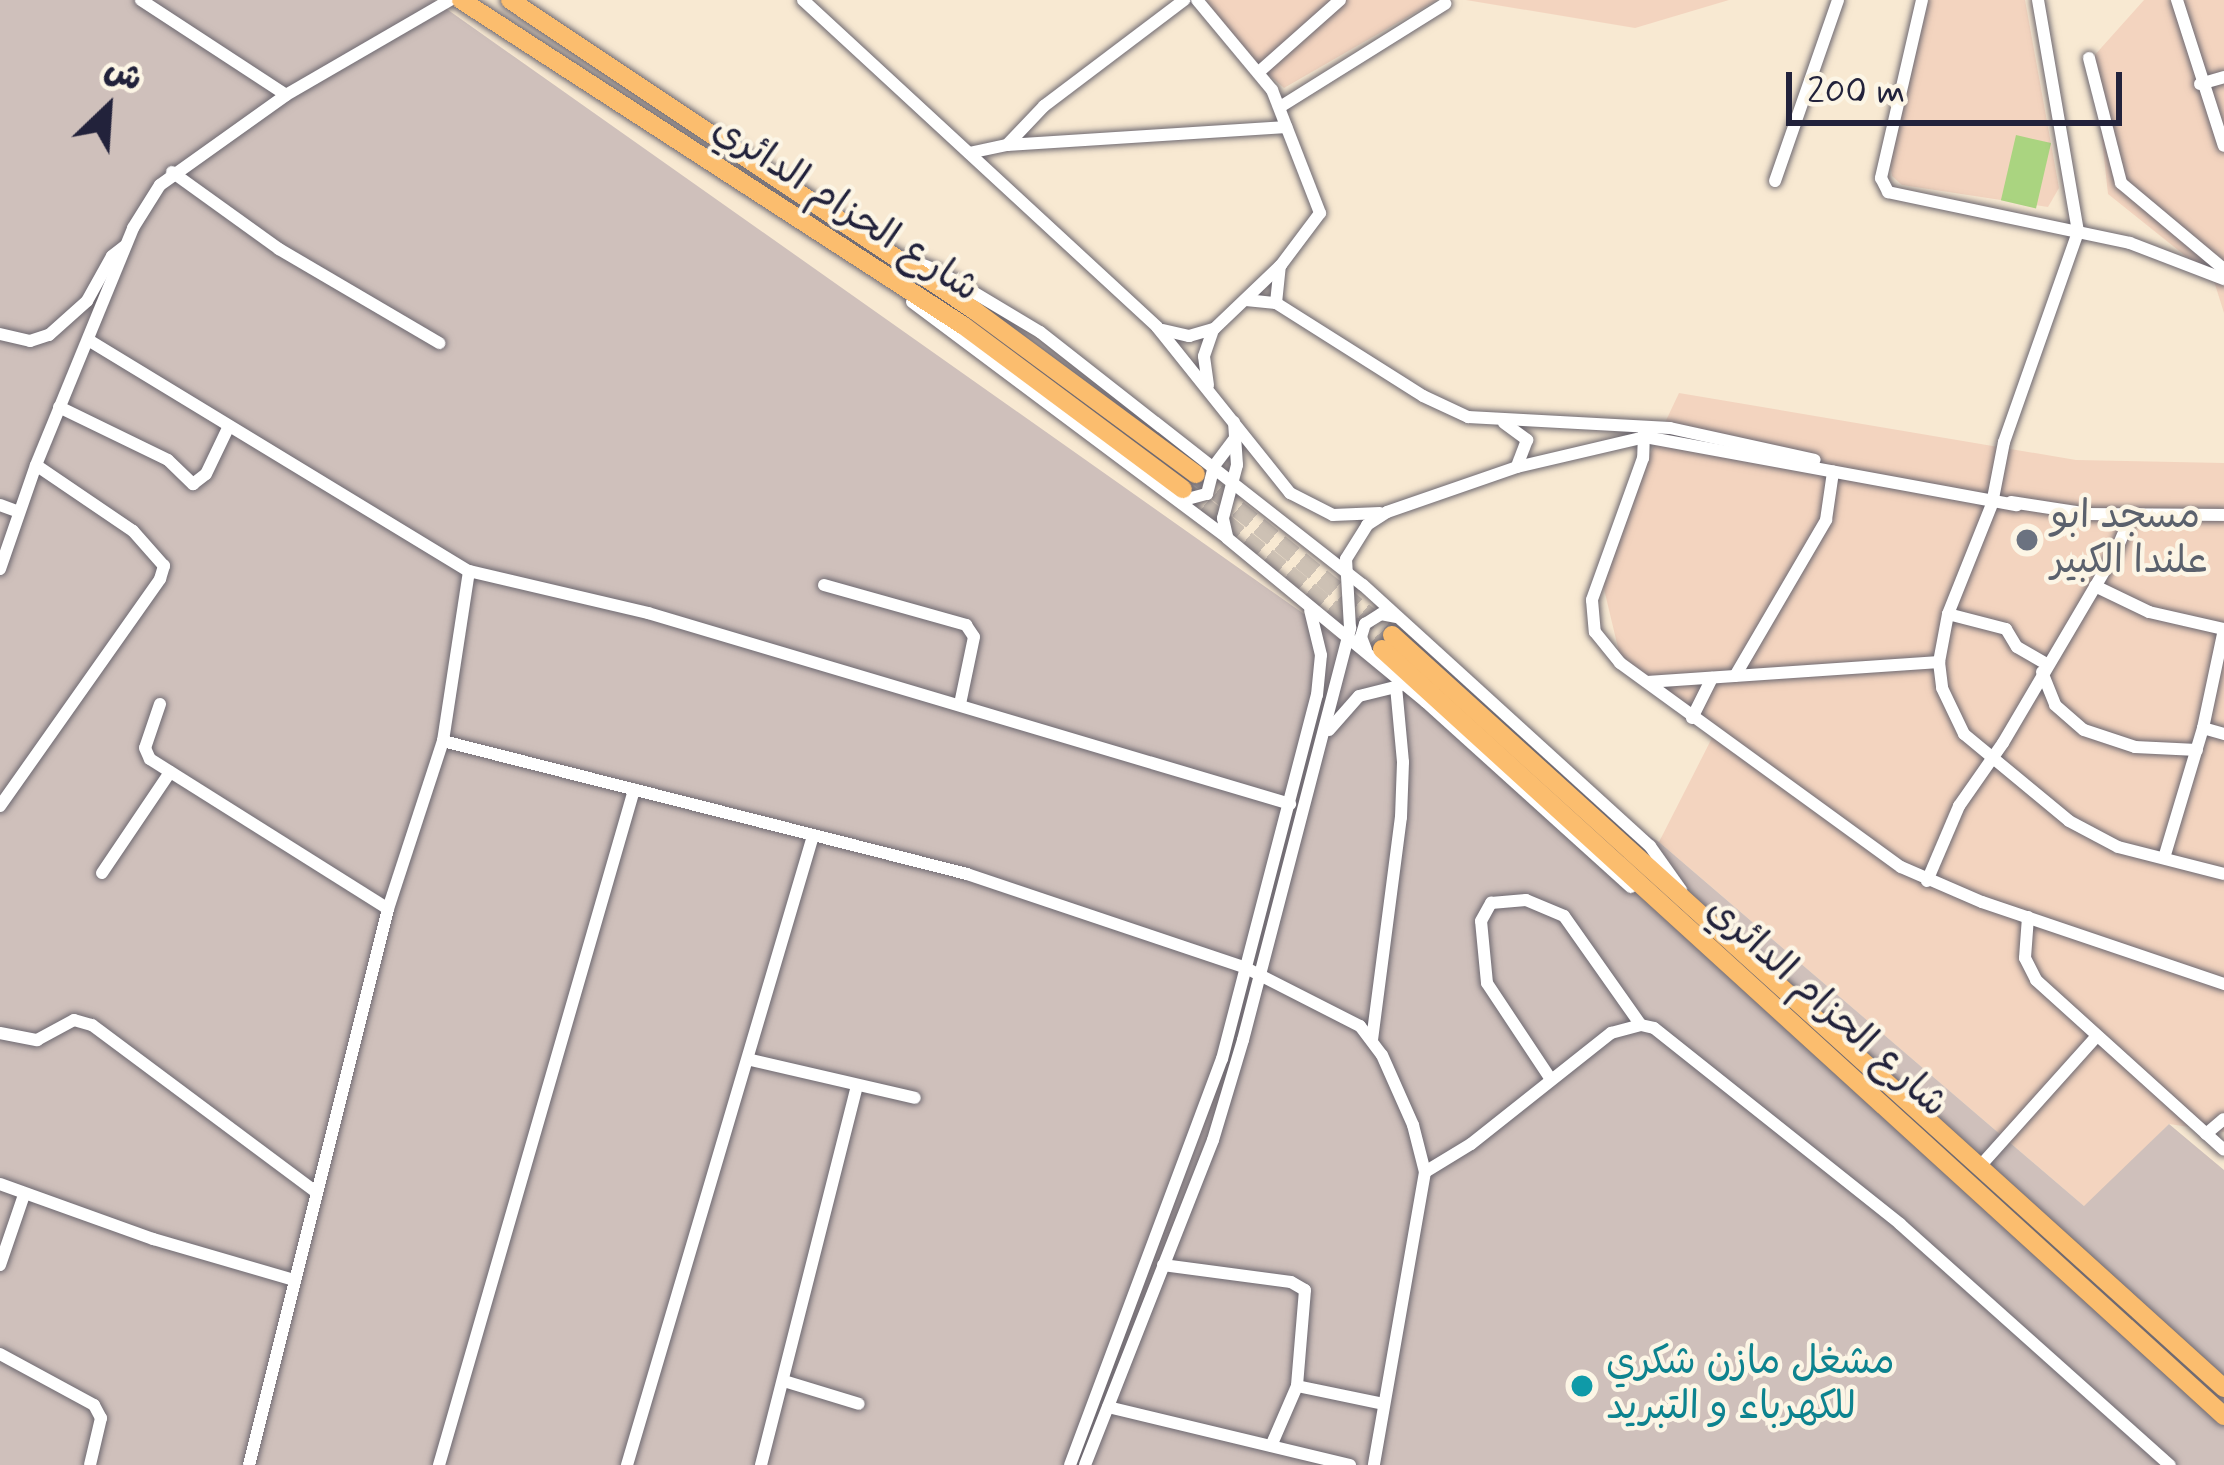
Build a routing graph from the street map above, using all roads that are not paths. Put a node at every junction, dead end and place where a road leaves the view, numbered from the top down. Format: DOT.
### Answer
graph roads {
  1 [pos="141,0"];
  2 [pos="450,0"];
  3 [pos="461,0"];
  4 [pos="510,0"];
  5 [pos="802,0"];
  6 [pos="1184,0"];
  7 [pos="1197,0"];
  8 [pos="1340,0"];
  9 [pos="1838,0"];
  10 [pos="1922,0"];
  11 [pos="2038,0"];
  12 [pos="2177,0"];
  13 [pos="1445,4"];
  14 [pos="2089,58"];
  15 [pos="1260,71"];
  16 [pos="2224,76"];
  17 [pos="2200,84"];
  18 [pos="286,95"];
  19 [pos="1280,107"];
  20 [pos="1286,127"];
  21 [pos="1007,145"];
  22 [pos="2224,146"];
  23 [pos="969,153"];
  24 [pos="172,172"];
  25 [pos="1774,181"];
  26 [pos="2078,232"];
  27 [pos="126,245"];
  28 [pos="1281,265"];
  29 [pos="2224,269"];
  30 [pos="2224,279"];
  31 [pos="1246,300"];
  32 [pos="1276,303"];
  33 [pos="1157,326"];
  34 [pos="1214,329"];
  35 [pos="0,334"];
  36 [pos="89,341"];
  37 [pos="439,343"];
  38 [pos="1210,392"];
  39 [pos="59,407"];
  40 [pos="1234,421"];
  41 [pos="1502,422"];
  42 [pos="229,426"];
  43 [pos="1644,431"];
  44 [pos="1234,439"];
  45 [pos="36,465"];
  46 [pos="1516,466"];
  47 [pos="1833,472"];
  48 [pos="1234,482"];
  49 [pos="1193,483"];
  50 [pos="1993,500"];
  51 [pos="0,505"];
  52 [pos="19,512"];
  53 [pos="1387,512"];
  54 [pos="2224,515"];
  55 [pos="2131,516"];
  56 [pos="1227,538"];
  57 [pos="1354,543"];
  58 [pos="0,569"];
  59 [pos="1344,569"];
  60 [pos="469,572"];
  61 [pos="824,585"];
  62 [pos="1363,585"];
  63 [pos="2095,586"];
  64 [pos="1310,609"];
  65 [pos="1948,614"];
  66 [pos="2224,629"];
  67 [pos="1347,639"];
  68 [pos="1386,639"];
  69 [pos="1940,662"];
  70 [pos="2044,669"];
  71 [pos="1735,676"];
  72 [pos="1712,678"];
  73 [pos="1646,682"];
  74 [pos="1401,686"];
  75 [pos="160,704"];
  76 [pos="960,704"];
  77 [pos="1692,718"];
  78 [pos="2203,728"];
  79 [pos="2224,734"];
  80 [pos="443,741"];
  81 [pos="1321,741"];
  82 [pos="2197,750"];
  83 [pos="1993,760"];
  84 [pos="170,772"];
  85 [pos="1304,780"];
  86 [pos="634,790"];
  87 [pos="1290,804"];
  88 [pos="0,806"];
  89 [pos="813,836"];
  90 [pos="2164,858"];
  91 [pos="102,873"];
  92 [pos="2224,874"];
  93 [pos="1928,881"];
  94 [pos="388,909"];
  95 [pos="1669,909"];
  96 [pos="2028,917"];
  97 [pos="1246,968"];
  98 [pos="1262,975"];
  99 [pos="2224,984"];
  100 [pos="1641,1024"];
  101 [pos="0,1033"];
  102 [pos="2095,1038"];
  103 [pos="1372,1040"];
  104 [pos="751,1060"];
  105 [pos="1550,1078"];
  106 [pos="857,1087"];
  107 [pos="915,1098"];
  108 [pos="2224,1119"];
  109 [pos="2206,1133"];
  110 [pos="2224,1150"];
  111 [pos="1982,1165"];
  112 [pos="1425,1172"];
  113 [pos="0,1184"];
  114 [pos="315,1191"];
  115 [pos="24,1195"];
  116 [pos="1163,1264"];
  117 [pos="0,1265"];
  118 [pos="294,1280"];
  119 [pos="0,1354"];
  120 [pos="784,1381"];
  121 [pos="1297,1387"];
  122 [pos="2224,1388"];
  123 [pos="1383,1404"];
  124 [pos="859,1405"];
  125 [pos="1108,1407"];
  126 [pos="2224,1415"];
  127 [pos="1271,1446"];
  128 [pos="90,1465"];
  129 [pos="249,1465"];
  130 [pos="440,1465"];
  131 [pos="627,1465"];
  132 [pos="761,1465"];
  133 [pos="1070,1465"];
  134 [pos="1085,1465"];
  135 [pos="1350,1465"];
  136 [pos="1374,1465"];
  137 [pos="2170,1465"];
  1 -- 18 [label="street"];
  2 -- 18 [label="street"];
  3 -- 49 [label="highway, شارع الحزام الدائري"];
  4 -- 49 [label="highway, شارع الحزام الدائري"];
  5 -- 23 [label="street"];
  6 -- 21 [label="street"];
  7 -- 15 [label="street"];
  8 -- 15 [label="street"];
  9 -- 25 [label="street"];
  10 -- 26 [label="street"];
  11 -- 26 [label="street"];
  12 -- 17 [label="street"];
  13 -- 19 [label="street"];
  14 -- 29 [label="street"];
  15 -- 19 [label="street"];
  16 -- 17 [label="street"];
  17 -- 22 [label="street"];
  18 -- 24 [label="street"];
  19 -- 20 [label="street"];
  20 -- 21 [label="street"];
  20 -- 28 [label="street"];
  21 -- 23 [label="street"];
  23 -- 33 [label="street"];
  24 -- 27 [label="street"];
  24 -- 37 [label="street"];
  26 -- 30 [label="street"];
  26 -- 50 [label="street"];
  27 -- 35 [label="street"];
  27 -- 36 [label="street"];
  28 -- 31 [label="street"];
  28 -- 32 [label="street"];
  31 -- 32 [label="street"];
  31 -- 34 [label="street"];
  32 -- 41 [label="street"];
  33 -- 34 [label="street"];
  33 -- 38 [label="street"];
  34 -- 38 [label="street"];
  36 -- 39 [label="street"];
  36 -- 42 [label="street"];
  38 -- 40 [label="street"];
  39 -- 42 [label="street"];
  39 -- 45 [label="street"];
  40 -- 44 [label="street"];
  40 -- 53 [label="street"];
  41 -- 43 [label="street"];
  41 -- 46 [label="street"];
  42 -- 60 [label="street"];
  43 -- 46 [label="street"];
  43 -- 47 [label="street"];
  43 -- 50 [label="street"];
  43 -- 73 [label="street"];
  44 -- 48 [label="street"];
  44 -- 49 [label="street"];
  45 -- 52 [label="street"];
  45 -- 88 [label="street"];
  46 -- 53 [label="street"];
  47 -- 50 [label="street"];
  47 -- 71 [label="street"];
  48 -- 49 [label="street"];
  48 -- 56 [label="street"];
  48 -- 59 [label="street"];
  49 -- 56 [label="street"];
  50 -- 55 [label="street"];
  50 -- 65 [label="street"];
  51 -- 52 [label="street"];
  52 -- 58 [label="street"];
  53 -- 57 [label="street"];
  54 -- 55 [label="street"];
  55 -- 63 [label="street"];
  56 -- 64 [label="street"];
  57 -- 59 [label="street"];
  57 -- 62 [label="street"];
  59 -- 62 [label="street"];
  59 -- 67 [label="street"];
  60 -- 76 [label="street"];
  60 -- 80 [label="street"];
  61 -- 76 [label="street"];
  62 -- 68 [label="street"];
  63 -- 66 [label="street"];
  63 -- 70 [label="street"];
  64 -- 67 [label="street"];
  64 -- 85 [label="street"];
  65 -- 69 [label="street"];
  65 -- 70 [label="street"];
  66 -- 78 [label="street"];
  67 -- 68 [label="street"];
  67 -- 81 [label="street"];
  68 -- 74 [label="street"];
  68 -- 95 [label="highway, شارع الحزام الدائري"];
  68 -- 111 [label="highway, شارع الحزام الدائري"];
  69 -- 71 [label="street"];
  69 -- 83 [label="street"];
  70 -- 82 [label="street"];
  70 -- 83 [label="street"];
  71 -- 72 [label="street"];
  72 -- 73 [label="street"];
  72 -- 77 [label="street"];
  73 -- 77 [label="street"];
  74 -- 81 [label="street"];
  74 -- 95 [label="street"];
  74 -- 103 [label="street"];
  75 -- 84 [label="street"];
  76 -- 87 [label="street"];
  77 -- 93 [label="street"];
  78 -- 79 [label="street"];
  78 -- 82 [label="street"];
  80 -- 86 [label="street"];
  80 -- 94 [label="street"];
  81 -- 85 [label="street"];
  82 -- 90 [label="street"];
  83 -- 90 [label="street"];
  83 -- 93 [label="street"];
  84 -- 91 [label="street"];
  84 -- 94 [label="street"];
  85 -- 87 [label="street"];
  85 -- 98 [label="street"];
  86 -- 89 [label="street"];
  86 -- 130 [label="street"];
  87 -- 97 [label="street"];
  89 -- 97 [label="street"];
  89 -- 104 [label="street"];
  90 -- 92 [label="street"];
  93 -- 96 [label="street"];
  94 -- 114 [label="street"];
  95 -- 126 [label="highway, شارع الحزام الدائري"];
  96 -- 99 [label="street"];
  96 -- 102 [label="street"];
  97 -- 98 [label="street"];
  97 -- 133 [label="street"];
  98 -- 103 [label="street"];
  98 -- 116 [label="street"];
  100 -- 105 [label="street"];
  100 -- 105 [label="street"];
  100 -- 137 [label="street"];
  101 -- 114 [label="street"];
  102 -- 109 [label="street"];
  102 -- 111 [label="street"];
  103 -- 112 [label="street"];
  104 -- 106 [label="street"];
  104 -- 131 [label="street"];
  105 -- 112 [label="street"];
  106 -- 107 [label="street"];
  106 -- 120 [label="street"];
  108 -- 109 [label="street"];
  109 -- 110 [label="street"];
  111 -- 122 [label="highway, شارع الحزام الدائري"];
  112 -- 123 [label="street"];
  113 -- 115 [label="street"];
  114 -- 118 [label="street"];
  115 -- 117 [label="street"];
  115 -- 118 [label="street"];
  116 -- 121 [label="street"];
  116 -- 125 [label="street"];
  118 -- 129 [label="street"];
  119 -- 128 [label="street"];
  120 -- 124 [label="street"];
  120 -- 132 [label="street"];
  121 -- 123 [label="street"];
  121 -- 127 [label="street"];
  123 -- 136 [label="street"];
  125 -- 127 [label="street"];
  125 -- 134 [label="street"];
  127 -- 135 [label="street"];
}
